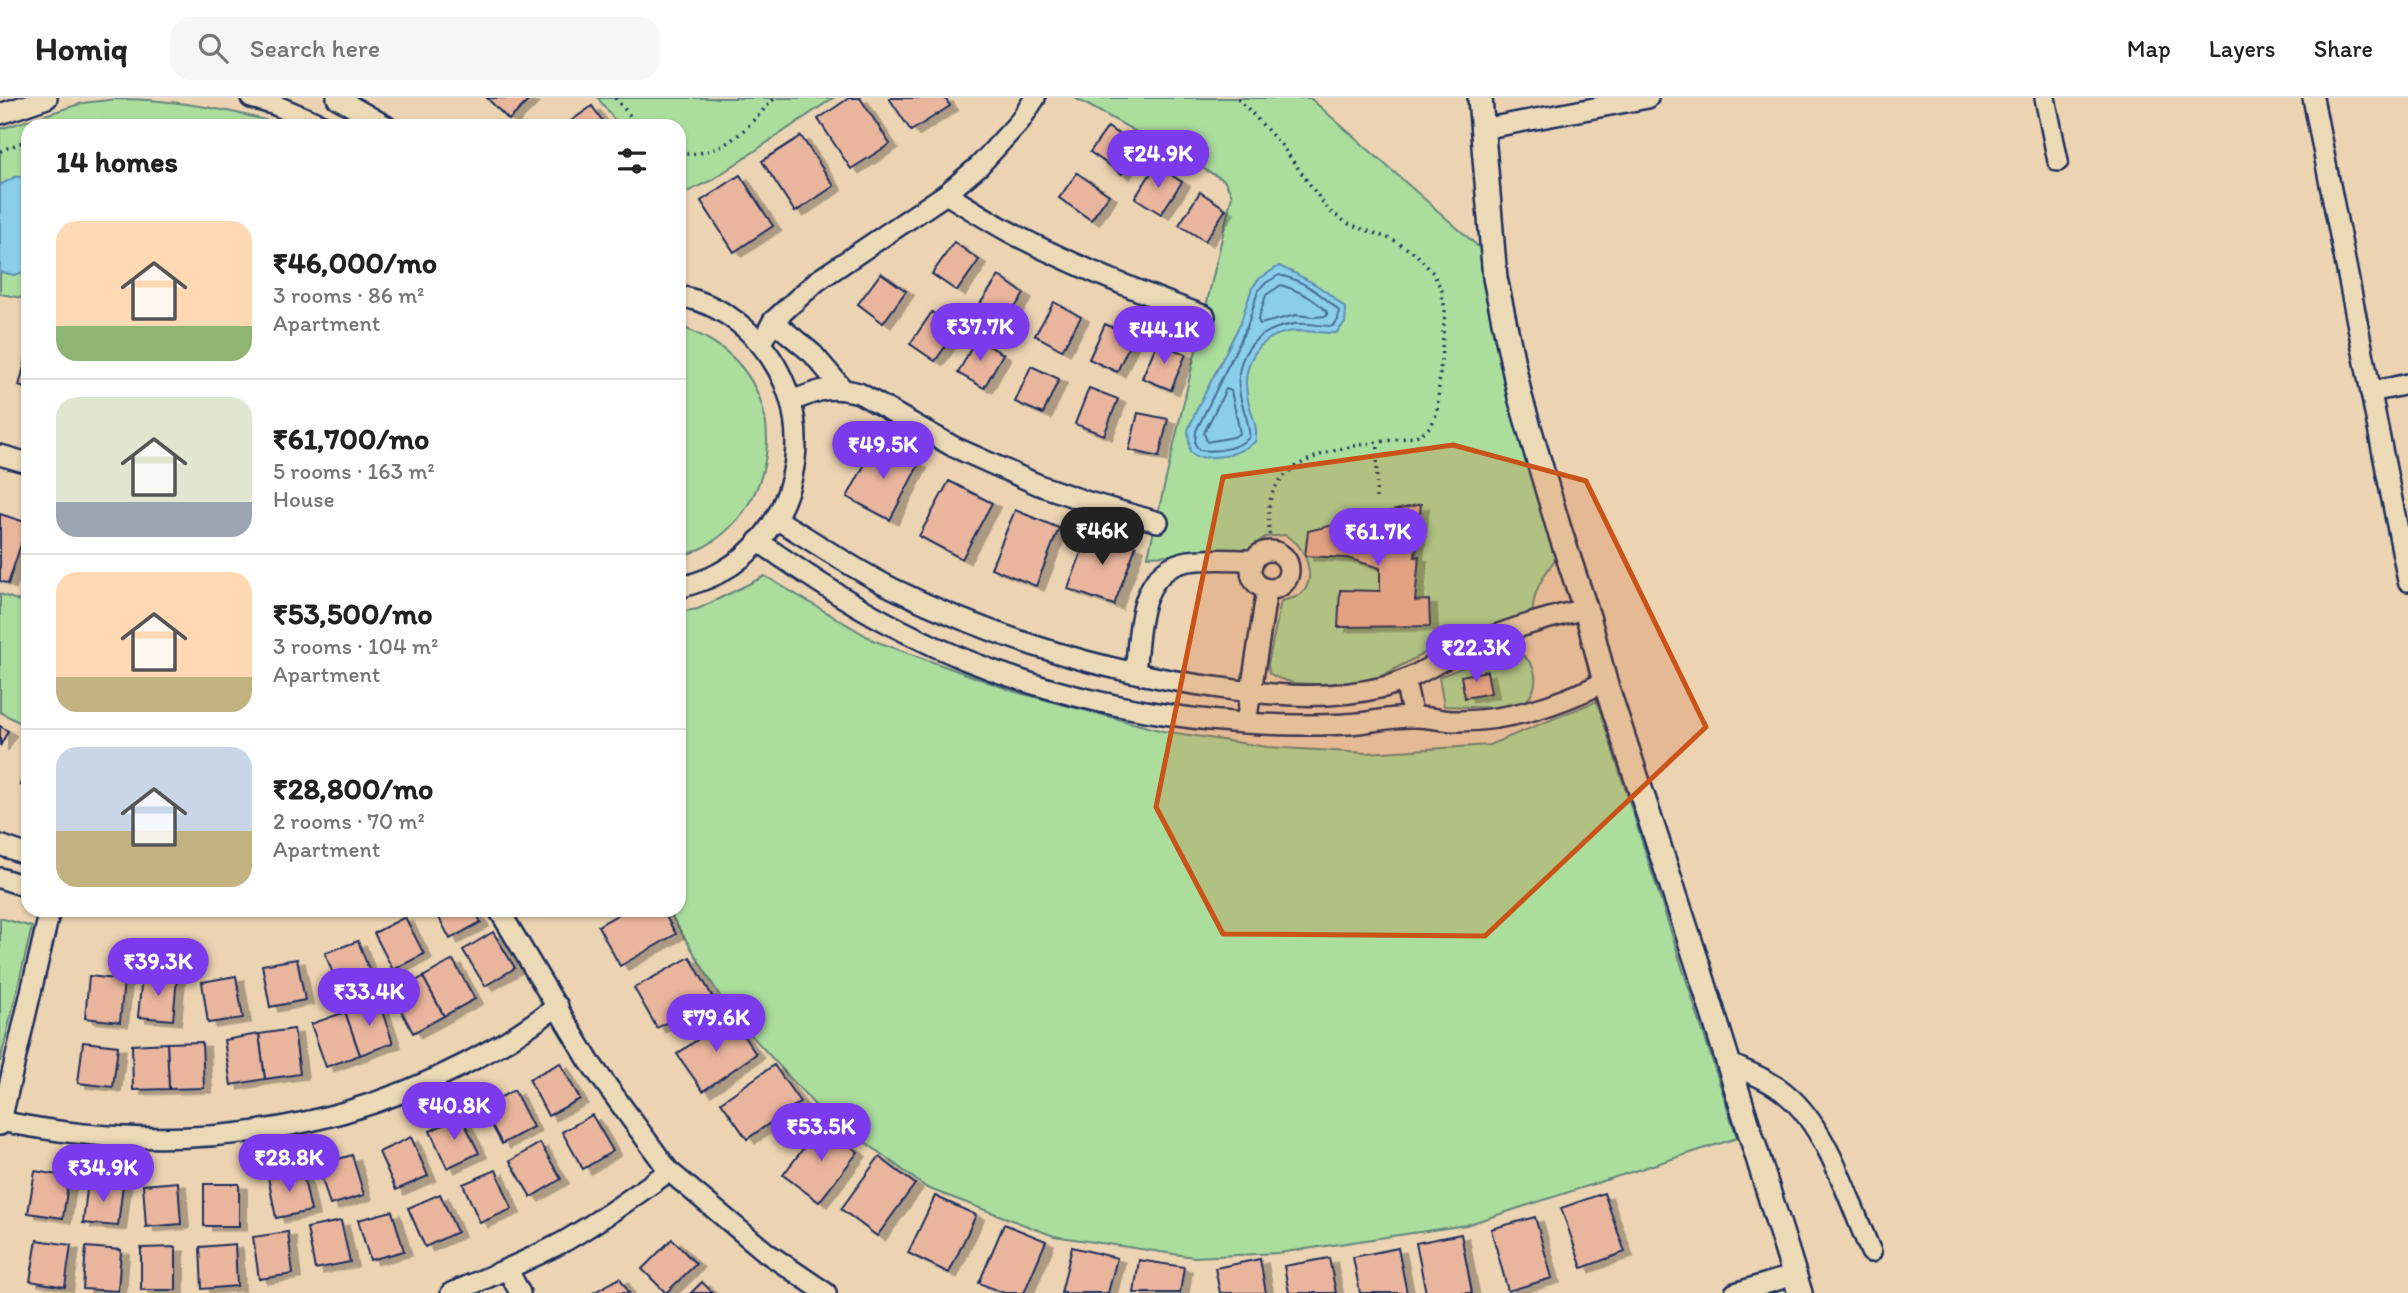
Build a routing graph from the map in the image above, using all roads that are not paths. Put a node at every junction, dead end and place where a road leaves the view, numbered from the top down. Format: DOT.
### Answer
graph roads {
  1 [pos="47,98"];
  2 [pos="251,98"];
  3 [pos="337,98"];
  4 [pos="1035,98"];
  5 [pos="1480,98"];
  6 [pos="1648,98"];
  7 [pos="2045,98"];
  8 [pos="2313,98"];
  9 [pos="0,114"];
  10 [pos="309,119"];
  11 [pos="374,119"];
  12 [pos="1482,129"];
  13 [pos="2058,161"];
  14 [pos="946,194"];
  15 [pos="686,298"];
  16 [pos="1205,316"];
  17 [pos="773,321"];
  18 [pos="761,344"];
  19 [pos="2408,384"];
  20 [pos="842,388"];
  21 [pos="2371,392"];
  22 [pos="792,401"];
  23 [pos="0,455"];
  24 [pos="21,461"];
  25 [pos="776,519"];
  26 [pos="1158,522"];
  27 [pos="758,541"];
  28 [pos="1262,555"];
  29 [pos="2408,581"];
  30 [pos="686,585"];
  31 [pos="1267,589"];
  32 [pos="1585,609"];
  33 [pos="1135,672"];
  34 [pos="1405,681"];
  35 [pos="1605,682"];
  36 [pos="1251,692"];
  37 [pos="1413,717"];
  38 [pos="1246,723"];
  39 [pos="0,845"];
  40 [pos="21,852"];
  41 [pos="0,878"];
  42 [pos="21,885"];
  43 [pos="48,917"];
  44 [pos="503,917"];
  45 [pos="558,1006"];
  46 [pos="1728,1063"];
  47 [pos="0,1122"];
  48 [pos="669,1171"];
  49 [pos="1871,1252"];
  50 [pos="508,1270"];
  51 [pos="1797,1284"];
  52 [pos="451,1293"];
  53 [pos="520,1293"];
  54 [pos="826,1293"];
  55 [pos="1735,1293"];
  1 -- 9 [label="street"];
  2 -- 10 [label="street"];
  3 -- 11 [label="street"];
  4 -- 14 [label="street"];
  5 -- 12 [label="street"];
  6 -- 12 [label="street"];
  7 -- 13 [label="street"];
  8 -- 21 [label="street"];
  12 -- 32 [label="street"];
  14 -- 16 [label="street"];
  14 -- 17 [label="street"];
  15 -- 18 [label="street"];
  17 -- 18 [label="street"];
  17 -- 20 [label="street"];
  18 -- 22 [label="street"];
  19 -- 21 [label="street"];
  20 -- 22 [label="street"];
  20 -- 26 [label="street"];
  21 -- 29 [label="street"];
  22 -- 25 [label="street"];
  23 -- 24 [label="street"];
  25 -- 27 [label="street"];
  25 -- 33 [label="street"];
  27 -- 30 [label="street"];
  27 -- 38 [label="street"];
  28 -- 31 [label="street"];
  28 -- 31 [label="street"];
  28 -- 33 [label="street"];
  31 -- 36 [label="street"];
  32 -- 34 [label="street"];
  32 -- 35 [label="street"];
  33 -- 36 [label="street"];
  34 -- 36 [label="street"];
  34 -- 37 [label="street"];
  35 -- 37 [label="street"];
  35 -- 46 [label="street"];
  36 -- 38 [label="street"];
  37 -- 38 [label="street"];
  39 -- 40 [label="street"];
  41 -- 42 [label="street"];
  43 -- 47 [label="street"];
  44 -- 45 [label="street"];
  45 -- 47 [label="street"];
  45 -- 48 [label="street"];
  46 -- 49 [label="street"];
  46 -- 51 [label="street"];
  48 -- 50 [label="street"];
  48 -- 54 [label="street"];
  50 -- 52 [label="street"];
  50 -- 53 [label="street"];
  51 -- 55 [label="street"];
}
